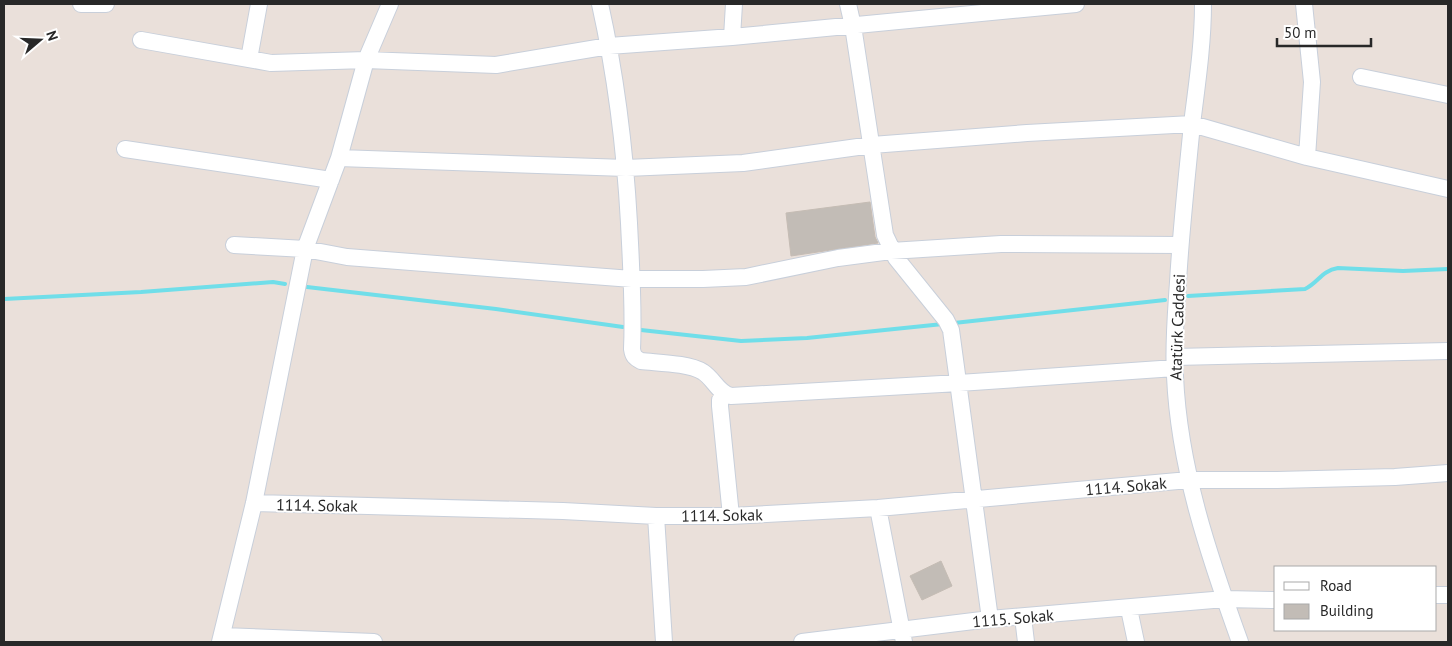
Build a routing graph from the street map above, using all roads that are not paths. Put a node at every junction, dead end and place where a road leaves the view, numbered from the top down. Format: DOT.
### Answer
graph roads {
  1 [pos="81,4"];
  2 [pos="106,4"];
  3 [pos="259,4"];
  4 [pos="390,4"];
  5 [pos="600,4"];
  6 [pos="734,4"];
  7 [pos="848,4"];
  8 [pos="1076,4"];
  9 [pos="1204,4"];
  10 [pos="1304,4"];
  11 [pos="853,26"];
  12 [pos="732,37"];
  13 [pos="141,40"];
  14 [pos="609,46"];
  15 [pos="249,59"];
  16 [pos="366,60"];
  17 [pos="1361,76"];
  18 [pos="1448,95"];
  19 [pos="1192,124"];
  20 [pos="872,145"];
  21 [pos="125,149"];
  22 [pos="1307,157"];
  23 [pos="339,158"];
  24 [pos="626,168"];
  25 [pos="331,180"];
  26 [pos="1448,189"];
  27 [pos="234,245"];
  28 [pos="1180,245"];
  29 [pos="305,250"];
  30 [pos="891,250"];
  31 [pos="632,279"];
  32 [pos="1448,351"];
  33 [pos="1175,362"];
  34 [pos="958,383"];
  35 [pos="724,395"];
  36 [pos="1448,473"];
  37 [pos="1189,480"];
  38 [pos="975,500"];
  39 [pos="254,503"];
  40 [pos="878,508"];
  41 [pos="656,516"];
  42 [pos="731,516"];
  43 [pos="1225,600"];
  44 [pos="1274,600"];
  45 [pos="1129,608"];
  46 [pos="1024,617"];
  47 [pos="990,619"];
  48 [pos="903,636"];
  49 [pos="221,639"];
  50 [pos="374,642"];
  51 [pos="664,642"];
  52 [pos="802,642"];
  53 [pos="1026,642"];
  54 [pos="1136,642"];
  55 [pos="1240,642"];
  1 -- 2 [label="street"];
  3 -- 15 [label="street"];
  4 -- 16 [label="street"];
  5 -- 14 [label="street"];
  6 -- 12 [label="street"];
  7 -- 11 [label="street"];
  8 -- 11 [label="street"];
  9 -- 19 [label="street, Atatürk Caddesi"];
  10 -- 22 [label="street"];
  11 -- 12 [label="street"];
  11 -- 20 [label="street"];
  12 -- 14 [label="street"];
  13 -- 15 [label="street"];
  14 -- 16 [label="street"];
  14 -- 24 [label="street"];
  15 -- 16 [label="street"];
  16 -- 23 [label="street"];
  17 -- 18 [label="street"];
  19 -- 20 [label="street"];
  19 -- 22 [label="street"];
  19 -- 28 [label="street, Atatürk Caddesi"];
  20 -- 24 [label="street"];
  20 -- 30 [label="street"];
  21 -- 25 [label="street"];
  22 -- 26 [label="street"];
  23 -- 24 [label="street"];
  23 -- 25 [label="street"];
  24 -- 31 [label="street"];
  25 -- 29 [label="street"];
  27 -- 29 [label="street"];
  28 -- 30 [label="street"];
  28 -- 33 [label="street, Atatürk Caddesi"];
  29 -- 31 [label="street"];
  29 -- 39 [label="street"];
  30 -- 31 [label="street"];
  30 -- 34 [label="street"];
  31 -- 35 [label="street"];
  32 -- 33 [label="street"];
  33 -- 34 [label="street"];
  33 -- 37 [label="street, Atatürk Caddesi"];
  34 -- 35 [label="street"];
  34 -- 38 [label="street"];
  35 -- 42 [label="street"];
  36 -- 37 [label="street, 1114. Sokak"];
  37 -- 38 [label="street, 1114. Sokak"];
  37 -- 43 [label="street, Atatürk Caddesi"];
  38 -- 40 [label="street, 1114. Sokak"];
  38 -- 47 [label="street"];
  39 -- 41 [label="street, 1114. Sokak"];
  39 -- 49 [label="street"];
  40 -- 42 [label="street, 1114. Sokak"];
  40 -- 48 [label="street"];
  41 -- 42 [label="street, 1114. Sokak"];
  41 -- 51 [label="street"];
  43 -- 44 [label="street, 1115. Sokak"];
  43 -- 45 [label="street, 1115. Sokak"];
  43 -- 55 [label="street, Atatürk Caddesi"];
  45 -- 46 [label="street, 1115. Sokak"];
  45 -- 54 [label="street"];
  46 -- 47 [label="street, 1115. Sokak"];
  46 -- 53 [label="street"];
  47 -- 48 [label="street, 1115. Sokak"];
  48 -- 52 [label="street, 1115. Sokak"];
  49 -- 50 [label="street"];
}
